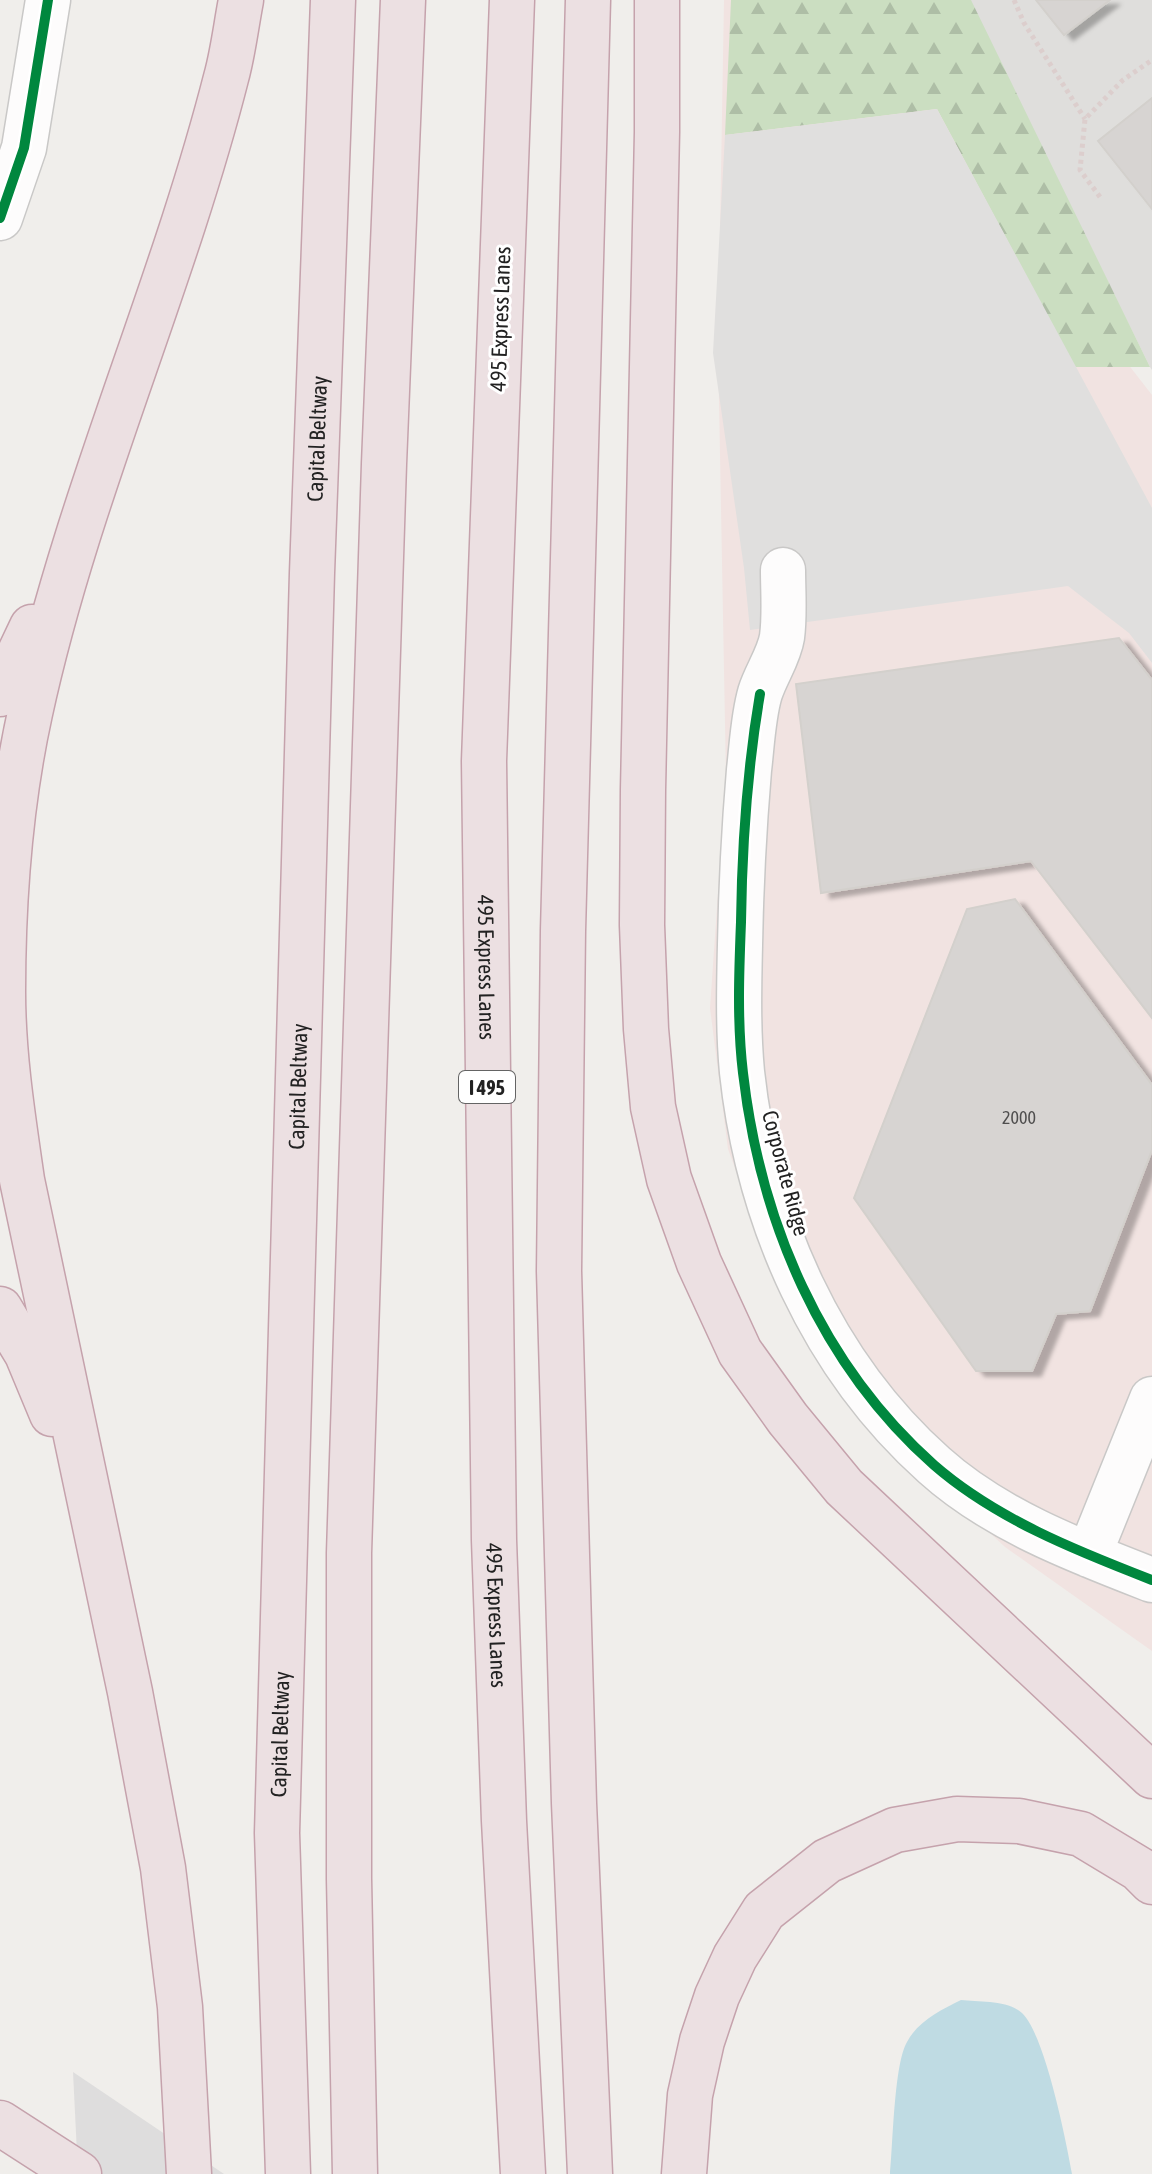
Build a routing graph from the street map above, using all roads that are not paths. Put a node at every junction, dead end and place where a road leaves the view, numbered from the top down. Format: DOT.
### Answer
graph roads {
  1 [pos="48,0"];
  2 [pos="241,0"];
  3 [pos="333,0"];
  4 [pos="403,0"];
  5 [pos="512,0"];
  6 [pos="588,0"];
  7 [pos="657,0"];
  8 [pos="0,218"];
  9 [pos="94,486"];
  10 [pos="783,570"];
  11 [pos="0,694"];
  12 [pos="0,1309"];
  13 [pos="1152,1399"];
  14 [pos="99,1544"];
  15 [pos="1089,1555"];
  16 [pos="1152,1580"];
  17 [pos="1152,1776"];
  18 [pos="1152,1882"];
  19 [pos="0,2123"];
  20 [pos="78,2174"];
  21 [pos="189,2174"];
  22 [pos="288,2174"];
  23 [pos="355,2174"];
  24 [pos="523,2174"];
  25 [pos="590,2174"];
  26 [pos="684,2174"];
  1 -- 8 [label="street"];
  2 -- 9 [label="highway"];
  3 -- 22 [label="highway, Capital Beltway"];
  4 -- 23 [label="highway"];
  5 -- 24 [label="highway, 495 Express Lanes / I 495"];
  6 -- 25 [label="highway"];
  7 -- 17 [label="highway"];
  9 -- 11 [label="highway"];
  9 -- 14 [label="highway"];
  10 -- 15 [label="street, Corporate Ridge"];
  12 -- 14 [label="highway"];
  13 -- 15 [label="street"];
  14 -- 21 [label="highway"];
  15 -- 16 [label="street, Corporate Ridge"];
  18 -- 26 [label="highway"];
  19 -- 20 [label="highway"];
}
